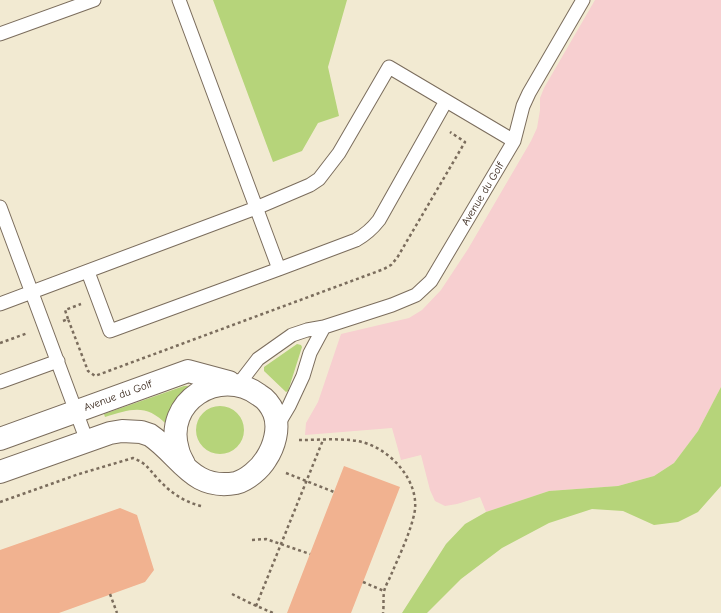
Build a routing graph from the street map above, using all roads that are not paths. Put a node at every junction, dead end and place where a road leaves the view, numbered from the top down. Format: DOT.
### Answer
graph roads {
  1 [pos="94,0"];
  2 [pos="179,0"];
  3 [pos="583,0"];
  4 [pos="0,34"];
  5 [pos="446,101"];
  6 [pos="514,141"];
  7 [pos="0,207"];
  8 [pos="256,208"];
  9 [pos="279,269"];
  10 [pos="88,272"];
  11 [pos="32,292"];
  12 [pos="0,304"];
  13 [pos="324,327"];
  14 [pos="58,361"];
  15 [pos="0,382"];
  16 [pos="238,385"];
  17 [pos="76,411"];
  18 [pos="276,428"];
  19 [pos="0,440"];
  20 [pos="87,441"];
  21 [pos="184,464"];
  22 [pos="0,472"];
  1 -- 4 [label="lane"];
  2 -- 8 [label="lane"];
  3 -- 6 [label="lane, Avenue du Golf"];
  5 -- 6 [label="lane"];
  5 -- 8 [label="lane"];
  5 -- 9 [label="lane"];
  6 -- 13 [label="lane, Avenue du Golf"];
  7 -- 11 [label="lane"];
  8 -- 9 [label="lane"];
  8 -- 10 [label="lane"];
  9 -- 10 [label="lane"];
  10 -- 11 [label="lane"];
  11 -- 12 [label="lane"];
  11 -- 14 [label="lane"];
  13 -- 16 [label="lane, Avenue du Golf"];
  13 -- 18 [label="lane, Avenue du Golf"];
  14 -- 15 [label="lane"];
  14 -- 17 [label="lane"];
  16 -- 17 [label="street, Avenue du Golf"];
  16 -- 18 [label="street, Avenue du Golf"];
  16 -- 21 [label="street, Avenue du Golf"];
  17 -- 19 [label="street, Avenue du Golf"];
  17 -- 20 [label="lane"];
  18 -- 21 [label="street, Avenue du Golf"];
  20 -- 21 [label="street, Avenue du Golf"];
  20 -- 22 [label="street, Avenue du Golf"];
}
